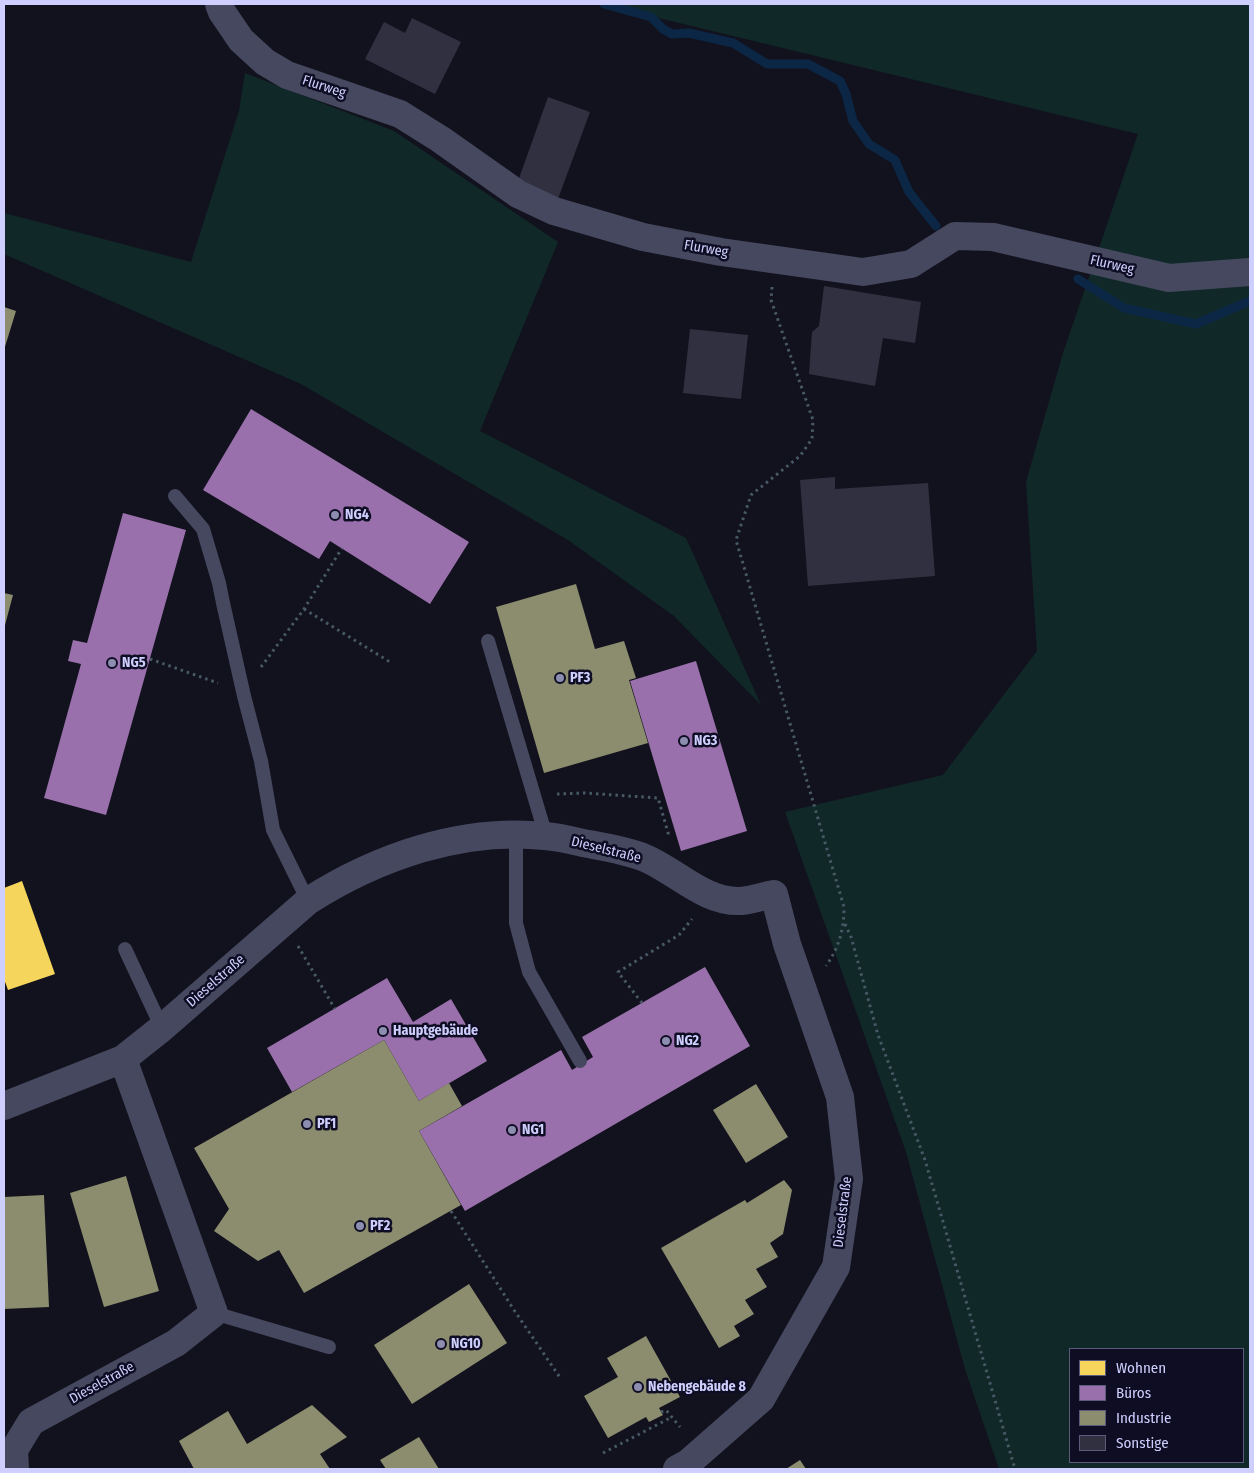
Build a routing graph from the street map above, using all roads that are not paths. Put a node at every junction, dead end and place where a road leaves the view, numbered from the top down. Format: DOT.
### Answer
graph roads {
  1 [pos="219,4"];
  2 [pos="1250,272"];
  3 [pos="176,496"];
  4 [pos="488,641"];
  5 [pos="516,834"];
  6 [pos="546,836"];
  7 [pos="308,901"];
  8 [pos="125,949"];
  9 [pos="162,1028"];
  10 [pos="123,1058"];
  11 [pos="580,1061"];
  12 [pos="4,1106"];
  13 [pos="214,1313"];
  14 [pos="329,1347"];
  15 [pos="14,1469"];
  16 [pos="677,1469"];
  1 -- 2 [label="street, Flurweg"];
  3 -- 7 [label="lane"];
  4 -- 6 [label="lane"];
  5 -- 6 [label="street, Dieselstraße"];
  5 -- 7 [label="street, Dieselstraße"];
  5 -- 11 [label="lane"];
  6 -- 16 [label="street, Dieselstraße"];
  7 -- 9 [label="street, Dieselstraße"];
  8 -- 9 [label="lane"];
  9 -- 10 [label="street, Dieselstraße"];
  10 -- 12 [label="street, Dieselstraße"];
  10 -- 13 [label="street"];
  13 -- 14 [label="lane"];
  13 -- 15 [label="street, Dieselstraße"];
}
